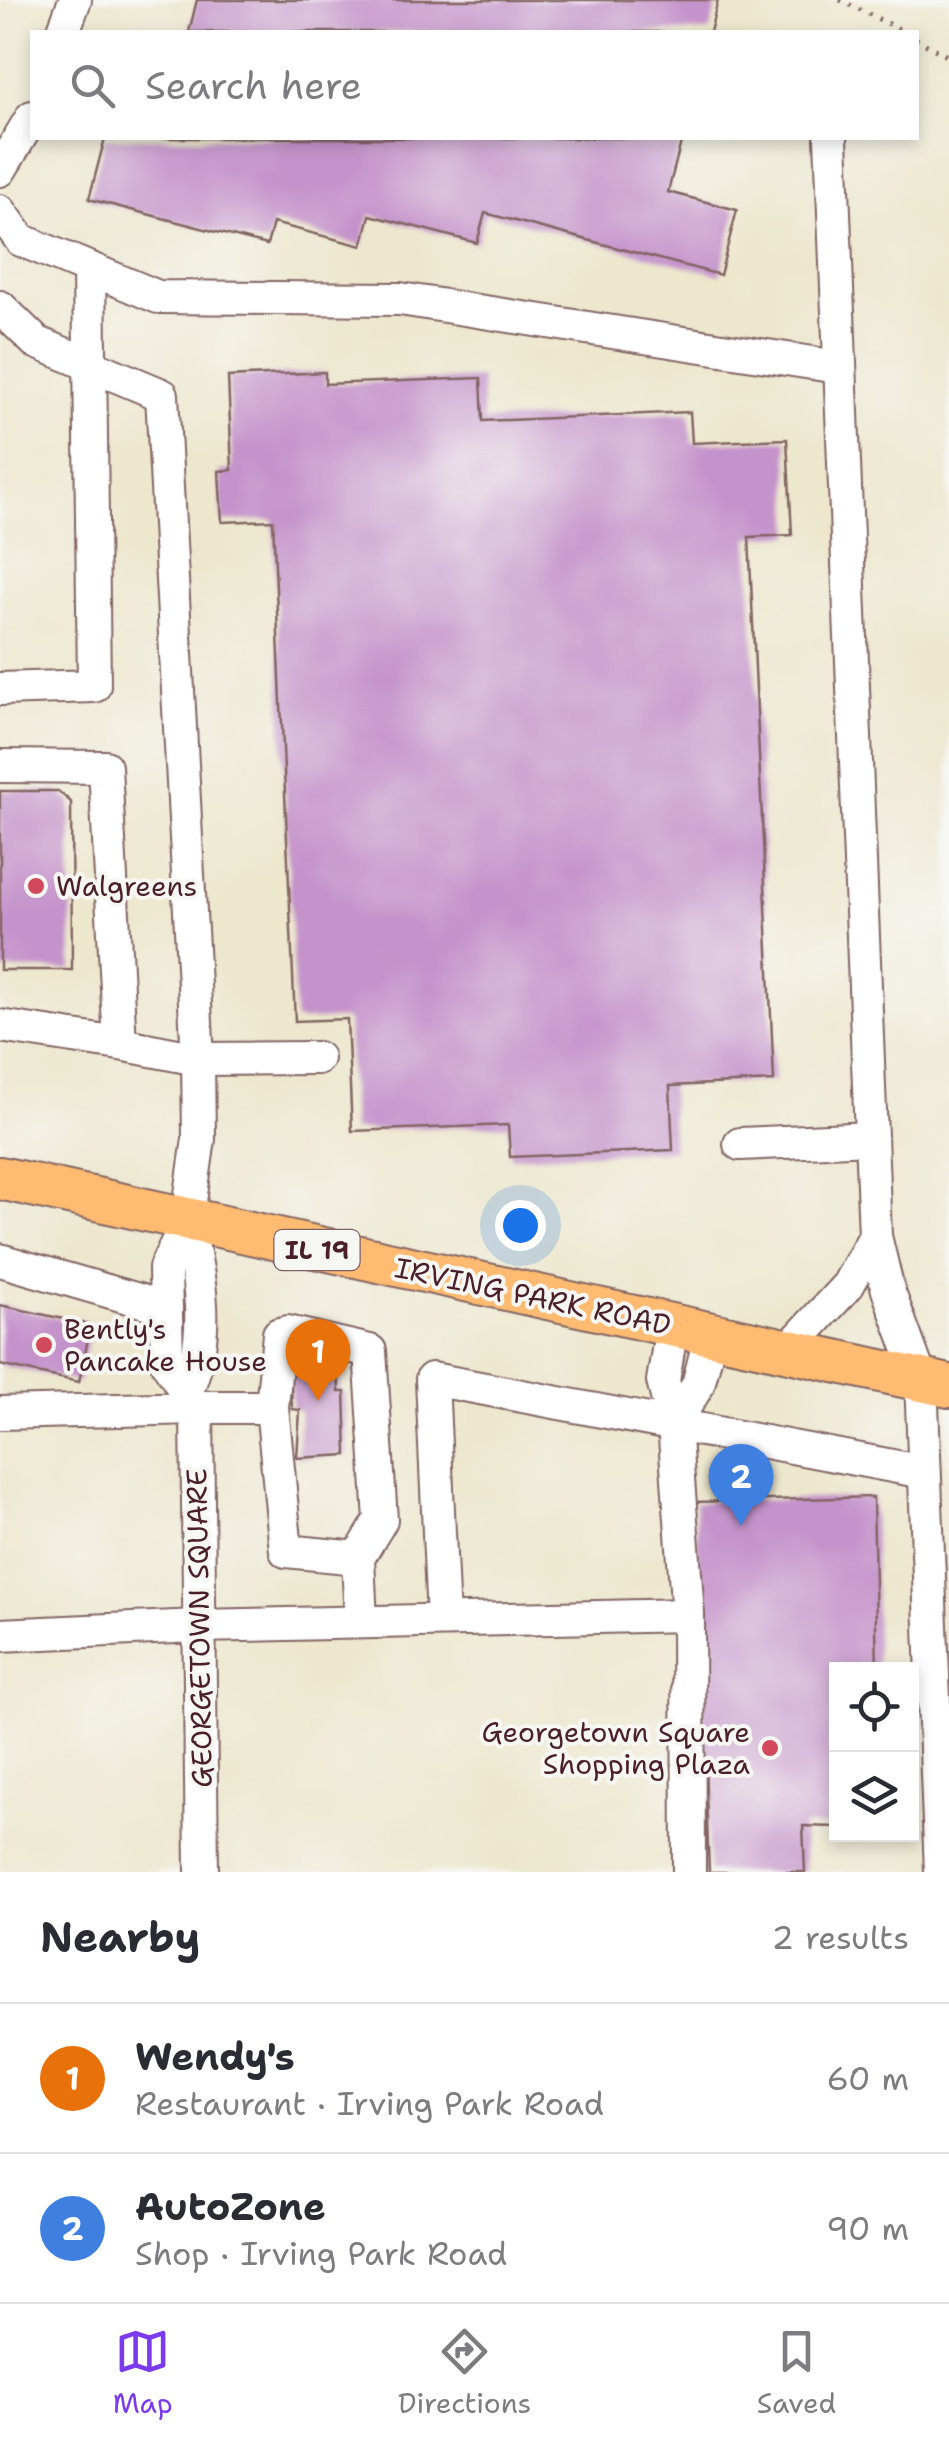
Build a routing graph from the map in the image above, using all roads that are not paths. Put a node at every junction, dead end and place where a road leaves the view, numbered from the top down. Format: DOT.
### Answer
graph roads {
  1 [pos="75,0"];
  2 [pos="64,30"];
  3 [pos="30,120"];
  4 [pos="831,140"];
  5 [pos="0,170"];
  6 [pos="0,211"];
  7 [pos="89,268"];
  8 [pos="0,308"];
  9 [pos="90,365"];
  10 [pos="838,367"];
  11 [pos="0,689"];
  12 [pos="0,766"];
  13 [pos="0,1026"];
  14 [pos="120,1044"];
  15 [pos="317,1058"];
  16 [pos="198,1059"];
  17 [pos="871,1138"];
  18 [pos="740,1144"];
  19 [pos="0,1178"];
  20 [pos="187,1222"];
  21 [pos="875,1236"];
  22 [pos="0,1260"];
  23 [pos="166,1308"];
  24 [pos="692,1330"];
  25 [pos="787,1352"];
  26 [pos="935,1383"];
  27 [pos="190,1403"];
  28 [pos="272,1407"];
  29 [pos="0,1413"];
  30 [pos="674,1424"];
  31 [pos="924,1472"];
  32 [pos="358,1558"];
  33 [pos="688,1614"];
  34 [pos="443,1620"];
  35 [pos="360,1622"];
  36 [pos="198,1626"];
  37 [pos="0,1636"];
  38 [pos="202,1872"];
  39 [pos="689,1872"];
  40 [pos="940,1872"];
  1 -- 2 [label="street"];
  3 -- 5 [label="street"];
  4 -- 10 [label="street"];
  6 -- 7 [label="street"];
  7 -- 9 [label="street"];
  7 -- 10 [label="street"];
  8 -- 9 [label="street"];
  9 -- 11 [label="street"];
  9 -- 16 [label="street"];
  10 -- 17 [label="street"];
  12 -- 14 [label="street"];
  13 -- 14 [label="street"];
  14 -- 16 [label="street"];
  15 -- 16 [label="street"];
  16 -- 20 [label="street"];
  17 -- 18 [label="street"];
  17 -- 21 [label="street"];
  19 -- 20 [label="main road, IRVING PARK ROAD / IL 19"];
  20 -- 23 [label="street, GEORGETOWN SQUARE"];
  20 -- 24 [label="main road, IRVING PARK ROAD / IL 19"];
  20 -- 27 [label="street, GEORGETOWN SQUARE"];
  21 -- 25 [label="street"];
  21 -- 26 [label="street"];
  22 -- 23 [label="street"];
  23 -- 27 [label="street, GEORGETOWN SQUARE"];
  24 -- 25 [label="main road, IRVING PARK ROAD / IL 19"];
  24 -- 30 [label="street"];
  25 -- 26 [label="main road, IRVING PARK ROAD / IL 19"];
  26 -- 31 [label="street"];
  27 -- 28 [label="street"];
  27 -- 29 [label="street"];
  27 -- 36 [label="street, GEORGETOWN SQUARE"];
  28 -- 32 [label="street"];
  28 -- 32 [label="street"];
  30 -- 31 [label="street"];
  30 -- 33 [label="street"];
  30 -- 34 [label="street"];
  31 -- 40 [label="street"];
  32 -- 35 [label="street"];
  33 -- 34 [label="street"];
  33 -- 39 [label="street"];
  34 -- 35 [label="street"];
  35 -- 36 [label="street"];
  36 -- 37 [label="street"];
  36 -- 38 [label="street, GEORGETOWN SQUARE"];
}
